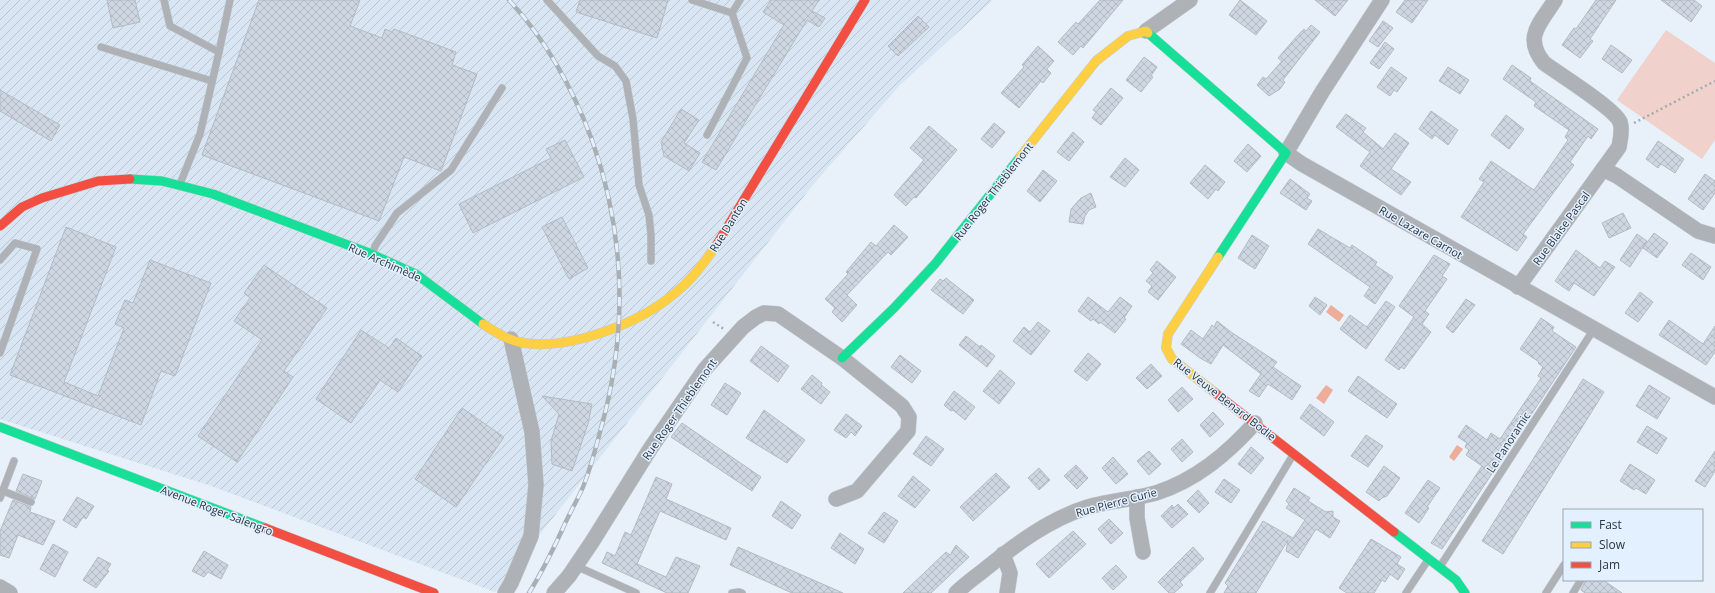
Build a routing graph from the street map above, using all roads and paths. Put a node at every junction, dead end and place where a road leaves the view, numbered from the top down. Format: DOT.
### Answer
graph roads {
  1 [pos="164,0"];
  2 [pos="230,0"];
  3 [pos="547,0"];
  4 [pos="692,0"];
  5 [pos="740,0"];
  6 [pos="865,0"];
  7 [pos="1190,0"];
  8 [pos="1382,0"];
  9 [pos="1555,0"];
  10 [pos="732,13"];
  11 [pos="1146,31"];
  12 [pos="101,47"];
  13 [pos="219,52"];
  14 [pos="212,81"];
  15 [pos="1715,81"];
  16 [pos="502,88"];
  17 [pos="1631,125"];
  18 [pos="707,135"];
  19 [pos="1286,153"];
  20 [pos="1604,169"];
  21 [pos="180,186"];
  22 [pos="0,226"];
  23 [pos="1715,236"];
  24 [pos="372,255"];
  25 [pos="0,260"];
  26 [pos="651,261"];
  27 [pos="1518,287"];
  28 [pos="713,322"];
  29 [pos="730,332"];
  30 [pos="1591,333"];
  31 [pos="511,339"];
  32 [pos="0,353"];
  33 [pos="842,358"];
  34 [pos="1715,397"];
  35 [pos="1255,423"];
  36 [pos="0,427"];
  37 [pos="1294,454"];
  38 [pos="14,461"];
  39 [pos="1,494"];
  40 [pos="1137,497"];
  41 [pos="836,499"];
  42 [pos="31,502"];
  43 [pos="1143,552"];
  44 [pos="1004,554"];
  45 [pos="1429,559"];
  46 [pos="576,566"];
  47 [pos="1563,566"];
  48 [pos="1439,567"];
  49 [pos="1580,581"];
  50 [pos="0,587"];
  51 [pos="10,593"];
  52 [pos="434,593"];
  53 [pos="505,593"];
  54 [pos="554,593"];
  55 [pos="636,593"];
  56 [pos="732,593"];
  57 [pos="742,593"];
  58 [pos="956,593"];
  59 [pos="1007,593"];
  60 [pos="1210,593"];
  61 [pos="1406,593"];
  62 [pos="1465,593"];
  63 [pos="1546,593"];
  64 [pos="1573,593"];
  1 -- 13 [label="lane"];
  2 -- 13 [label="lane"];
  3 -- 26 [label="lane"];
  4 -- 10 [label="lane"];
  5 -- 10 [label="lane"];
  6 -- 31 [label="street, Rue Danton"];
  7 -- 11 [label="street, Rue Roger Thieblemont"];
  8 -- 19 [label="street"];
  9 -- 20 [label="street, Rue Blaise Pascal"];
  10 -- 18 [label="lane"];
  11 -- 19 [label="street"];
  11 -- 33 [label="street, Rue Roger Thieblemont"];
  12 -- 14 [label="lane"];
  13 -- 14 [label="lane"];
  14 -- 21 [label="lane"];
  15 -- 17 [label="path"];
  16 -- 24 [label="lane"];
  19 -- 27 [label="street, Rue Lazare Carnot"];
  19 -- 35 [label="street, Rue Veuve Benard Bodie"];
  20 -- 23 [label="street"];
  20 -- 27 [label="street, Rue Blaise Pascal"];
  21 -- 22 [label="street, Rue Archimède"];
  21 -- 24 [label="street, Rue Archimède"];
  24 -- 31 [label="street, Rue Archimède"];
  25 -- 32 [label="lane"];
  27 -- 30 [label="street, Rue Lazare Carnot"];
  28 -- 29 [label="path"];
  30 -- 34 [label="street, Rue Lazare Carnot"];
  30 -- 48 [label="lane, Le Panoramic"];
  31 -- 53 [label="street"];
  33 -- 41 [label="street, Rue Roger Thieblemont"];
  33 -- 46 [label="street, Rue Roger Thieblemont"];
  35 -- 37 [label="street, Rue Veuve Benard Bodie"];
  35 -- 40 [label="street, Rue Pierre Curie"];
  36 -- 52 [label="street, Avenue Roger Salengro"];
  37 -- 45 [label="street, Rue Veuve Benard Bodie"];
  37 -- 60 [label="lane"];
  38 -- 39 [label="lane"];
  39 -- 42 [label="lane"];
  40 -- 43 [label="street"];
  40 -- 44 [label="street, Rue Pierre Curie"];
  44 -- 58 [label="street, Rue Pierre Curie"];
  44 -- 59 [label="street"];
  45 -- 48 [label="street, Rue Veuve Benard Bodie"];
  45 -- 61 [label="lane"];
  46 -- 54 [label="street, Rue Roger Thieblemont"];
  46 -- 55 [label="lane"];
  47 -- 63 [label="lane"];
  48 -- 62 [label="street, Rue Veuve Benard Bodie"];
  49 -- 64 [label="lane"];
  50 -- 51 [label="street"];
  56 -- 57 [label="lane"];
}
